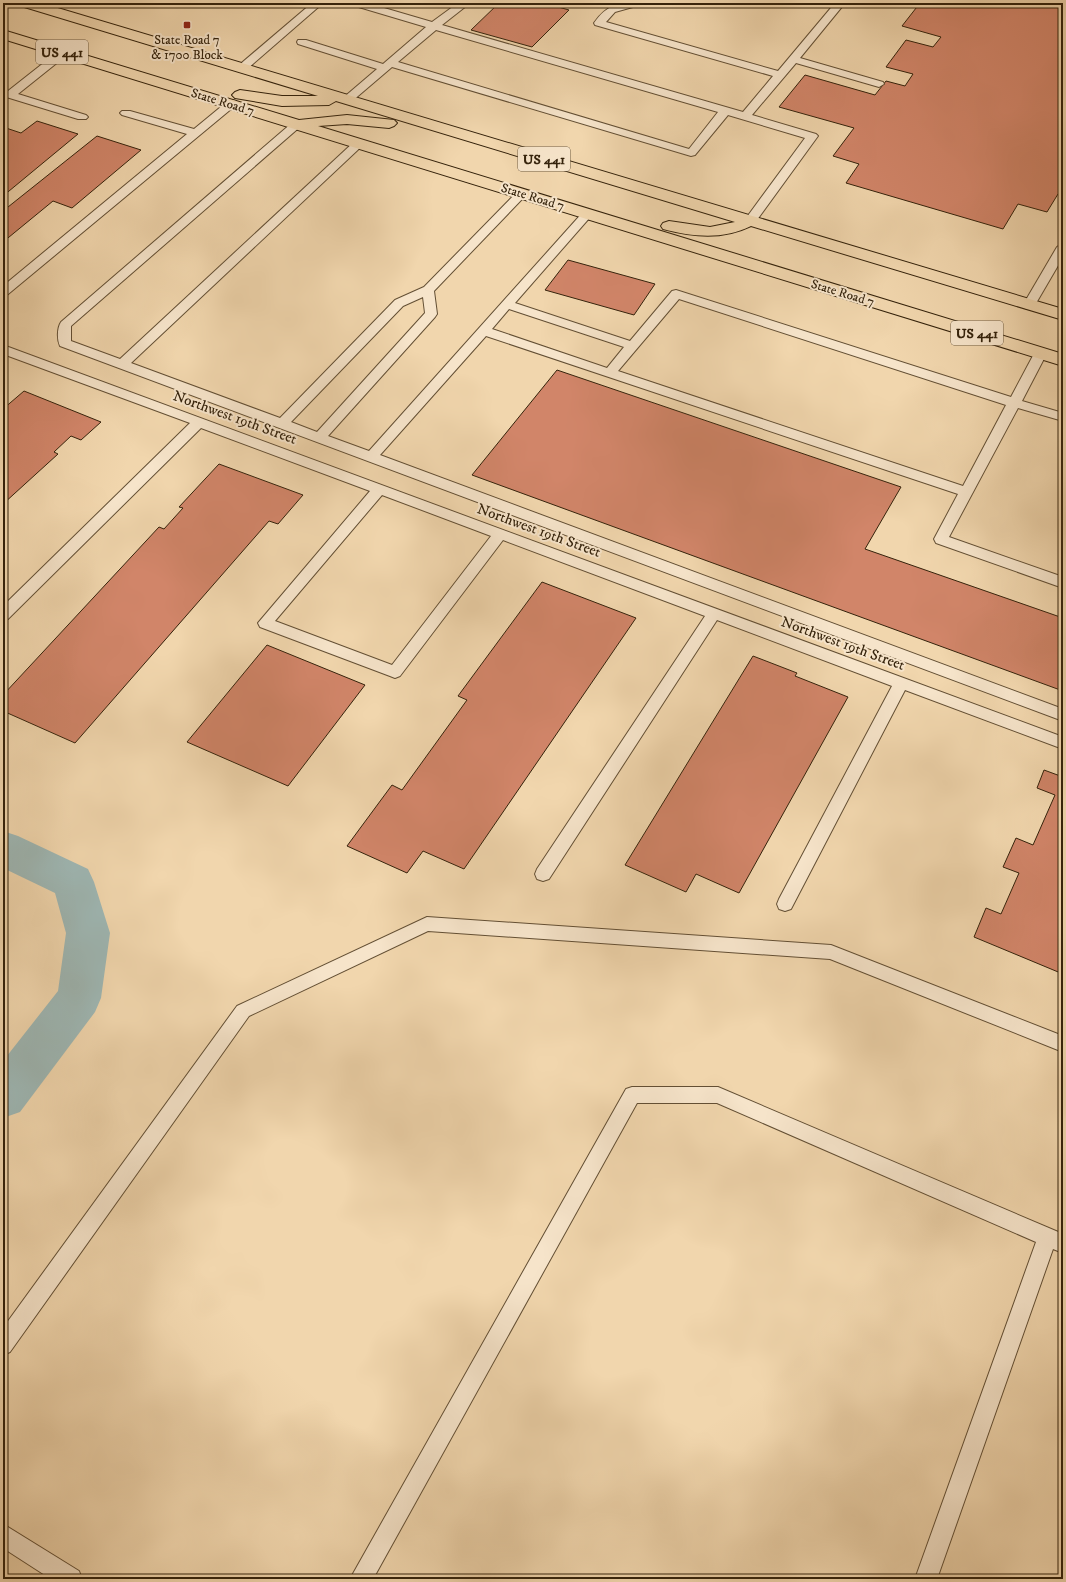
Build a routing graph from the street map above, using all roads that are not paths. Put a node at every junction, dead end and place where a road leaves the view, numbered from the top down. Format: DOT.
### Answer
graph roads {
  1 [pos="26,3"];
  2 [pos="298,3"];
  3 [pos="356,3"];
  4 [pos="465,3"];
  5 [pos="636,3"];
  6 [pos="840,3"];
  7 [pos="315,5"];
  8 [pos="54,7"];
  9 [pos="434,26"];
  10 [pos="3,34"];
  11 [pos="302,42"];
  12 [pos="64,52"];
  13 [pos="793,59"];
  14 [pos="388,65"];
  15 [pos="242,68"];
  16 [pos="780,75"];
  17 [pos="164,83"];
  18 [pos="879,84"];
  19 [pos="7,94"];
  20 [pos="347,100"];
  21 [pos="232,104"];
  22 [pos="726,111"];
  23 [pos="126,112"];
  24 [pos="82,117"];
  25 [pos="745,117"];
  26 [pos="297,124"];
  27 [pos="196,133"];
  28 [pos="463,134"];
  29 [pos="359,143"];
  30 [pos="522,193"];
  31 [pos="588,213"];
  32 [pos="750,221"];
  33 [pos="1063,247"];
  34 [pos="428,290"];
  35 [pos="3,292"];
  36 [pos="507,304"];
  37 [pos="1029,305"];
  38 [pos="1063,315"];
  39 [pos="484,331"];
  40 [pos="633,346"];
  41 [pos="3,350"];
  42 [pos="1041,353"];
  43 [pos="1063,360"];
  44 [pos="122,364"];
  45 [pos="610,373"];
  46 [pos="1014,403"];
  47 [pos="1063,417"];
  48 [pos="198,422"];
  49 [pos="283,423"];
  50 [pos="320,437"];
  51 [pos="371,457"];
  52 [pos="379,489"];
  53 [pos="967,492"];
  54 [pos="500,534"];
  55 [pos="1063,583"];
  56 [pos="714,613"];
  57 [pos="3,615"];
  58 [pos="901,683"];
  59 [pos="1063,715"];
  60 [pos="1063,743"];
  61 [pos="543,874"];
  62 [pos="785,904"];
  63 [pos="1063,1044"];
  64 [pos="1055,1241"];
  65 [pos="3,1345"];
  66 [pos="3,1535"];
  67 [pos="71,1579"];
  68 [pos="361,1579"];
  69 [pos="926,1579"];
  1 -- 8 [label="main road, US 441"];
  2 -- 7 [label="lane"];
  3 -- 9 [label="lane"];
  4 -- 9 [label="lane"];
  5 -- 16 [label="lane"];
  6 -- 13 [label="lane"];
  7 -- 15 [label="lane"];
  8 -- 15 [label="main road, US 441"];
  9 -- 14 [label="lane"];
  9 -- 22 [label="lane"];
  10 -- 12 [label="main road, State Road 7 / US 441"];
  11 -- 14 [label="lane"];
  12 -- 17 [label="main road, State Road 7 / US 441"];
  12 -- 19 [label="lane"];
  13 -- 16 [label="lane"];
  13 -- 18 [label="lane"];
  14 -- 20 [label="lane"];
  14 -- 22 [label="lane"];
  15 -- 20 [label="main road, US 441"];
  16 -- 25 [label="lane"];
  17 -- 20 [label="main road"];
  17 -- 21 [label="main road, State Road 7 / US 441"];
  19 -- 24 [label="lane"];
  20 -- 28 [label="main road, US 441"];
  21 -- 26 [label="main road, State Road 7 / US 441"];
  21 -- 27 [label="lane"];
  22 -- 25 [label="lane"];
  23 -- 27 [label="lane"];
  25 -- 32 [label="lane"];
  26 -- 28 [label="main road"];
  26 -- 29 [label="main road, State Road 7 / US 441"];
  26 -- 44 [label="lane"];
  27 -- 35 [label="lane"];
  28 -- 32 [label="main road, US 441"];
  29 -- 30 [label="main road, State Road 7 / US 441"];
  29 -- 44 [label="lane"];
  30 -- 31 [label="main road, State Road 7 / US 441"];
  30 -- 34 [label="lane"];
  31 -- 32 [label="main road"];
  31 -- 36 [label="lane"];
  31 -- 42 [label="main road, State Road 7 / US 441"];
  32 -- 37 [label="main road, US 441"];
  33 -- 37 [label="lane"];
  34 -- 49 [label="lane"];
  34 -- 50 [label="lane"];
  36 -- 39 [label="lane"];
  36 -- 40 [label="lane"];
  37 -- 38 [label="main road, US 441"];
  39 -- 45 [label="lane"];
  39 -- 51 [label="lane"];
  40 -- 45 [label="lane"];
  40 -- 46 [label="lane"];
  41 -- 48 [label="lane, Northwest 19th Street"];
  42 -- 43 [label="main road, State Road 7 / US 441"];
  42 -- 46 [label="lane"];
  44 -- 49 [label="lane"];
  45 -- 53 [label="lane"];
  46 -- 47 [label="lane"];
  46 -- 53 [label="lane"];
  48 -- 52 [label="lane, Northwest 19th Street"];
  48 -- 57 [label="lane"];
  49 -- 50 [label="lane"];
  50 -- 51 [label="lane"];
  51 -- 59 [label="lane"];
  52 -- 54 [label="lane, Northwest 19th Street"];
  52 -- 54 [label="lane"];
  53 -- 55 [label="lane"];
  54 -- 56 [label="lane, Northwest 19th Street"];
  56 -- 58 [label="lane, Northwest 19th Street"];
  56 -- 61 [label="lane"];
  58 -- 60 [label="lane, Northwest 19th Street"];
  58 -- 62 [label="lane"];
  63 -- 65 [label="lane"];
  64 -- 68 [label="lane"];
  64 -- 69 [label="lane"];
  66 -- 67 [label="lane"];
}
